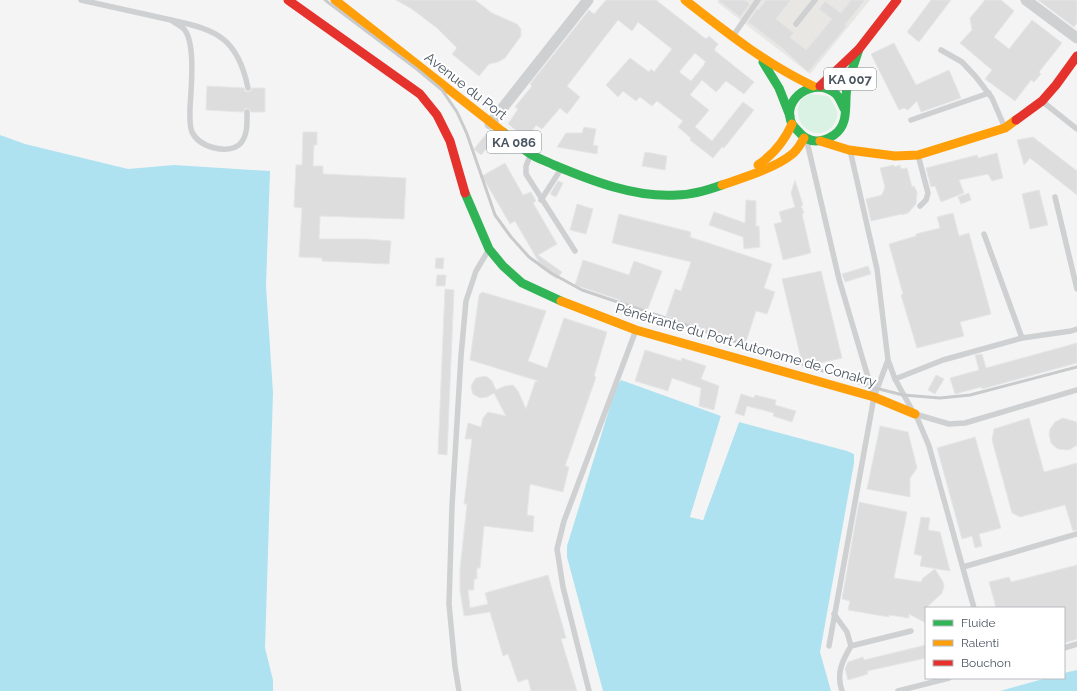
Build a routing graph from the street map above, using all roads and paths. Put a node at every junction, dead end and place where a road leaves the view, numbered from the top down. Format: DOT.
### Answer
graph roads {
  1 [pos="82,0"];
  2 [pos="288,0"];
  3 [pos="335,0"];
  4 [pos="588,0"];
  5 [pos="685,0"];
  6 [pos="758,0"];
  7 [pos="815,0"];
  8 [pos="897,0"];
  9 [pos="1026,0"];
  10 [pos="171,20"];
  11 [pos="796,24"];
  12 [pos="733,36"];
  13 [pos="1077,38"];
  14 [pos="859,49"];
  15 [pos="941,50"];
  16 [pos="758,55"];
  17 [pos="1077,56"];
  18 [pos="1077,74"];
  19 [pos="1056,85"];
  20 [pos="817,86"];
  21 [pos="248,88"];
  22 [pos="989,93"];
  23 [pos="1042,100"];
  24 [pos="845,110"];
  25 [pos="247,112"];
  26 [pos="791,120"];
  27 [pos="911,120"];
  28 [pos="490,124"];
  29 [pos="841,128"];
  30 [pos="1005,128"];
  31 [pos="1077,129"];
  32 [pos="805,139"];
  33 [pos="820,141"];
  34 [pos="850,150"];
  35 [pos="530,154"];
  36 [pos="918,155"];
  37 [pos="561,169"];
  38 [pos="729,183"];
  39 [pos="1055,197"];
  40 [pos="542,200"];
  41 [pos="920,206"];
  42 [pos="984,234"];
  43 [pos="489,249"];
  44 [pos="575,252"];
  45 [pos="1077,289"];
  46 [pos="1077,329"];
  47 [pos="636,330"];
  48 [pos="1022,338"];
  49 [pos="888,360"];
  50 [pos="896,379"];
  51 [pos="1077,390"];
  52 [pos="874,397"];
  53 [pos="915,414"];
  54 [pos="1077,534"];
  55 [pos="963,567"];
  56 [pos="974,607"];
  57 [pos="834,614"];
  58 [pos="911,631"];
  59 [pos="1077,644"];
  60 [pos="829,646"];
  61 [pos="851,646"];
  62 [pos="1065,648"];
  63 [pos="945,679"];
  64 [pos="459,691"];
  65 [pos="589,691"];
  66 [pos="842,691"];
  67 [pos="898,691"];
  1 -- 10 [label="lane"];
  2 -- 43 [label="street, Pénétrante du Port Autonome de Conakry"];
  3 -- 28 [label="street, Avenue du Port / KA 086"];
  4 -- 28 [label="street"];
  5 -- 12 [label="street"];
  6 -- 12 [label="lane"];
  7 -- 11 [label="lane"];
  8 -- 14 [label="street, KA 007"];
  9 -- 13 [label="street"];
  10 -- 21 [label="lane"];
  10 -- 25 [label="lane"];
  12 -- 16 [label="street"];
  14 -- 20 [label="street, KA 007"];
  14 -- 24 [label="street, KA 007"];
  15 -- 22 [label="lane"];
  16 -- 20 [label="street"];
  16 -- 26 [label="street"];
  17 -- 19 [label="street"];
  18 -- 19 [label="street"];
  19 -- 23 [label="street"];
  20 -- 24 [label="street"];
  20 -- 26 [label="street"];
  22 -- 27 [label="lane"];
  22 -- 30 [label="lane"];
  23 -- 30 [label="street"];
  23 -- 31 [label="lane"];
  24 -- 29 [label="street"];
  26 -- 32 [label="street"];
  26 -- 38 [label="street, Avenue du Port / KA 086"];
  28 -- 35 [label="street, Avenue du Port / KA 086"];
  29 -- 33 [label="street"];
  29 -- 34 [label="street"];
  30 -- 36 [label="street"];
  32 -- 33 [label="street"];
  32 -- 38 [label="street, Avenue du Port / KA 086"];
  32 -- 52 [label="lane"];
  33 -- 34 [label="street"];
  34 -- 36 [label="street"];
  34 -- 49 [label="lane"];
  35 -- 37 [label="street, Avenue du Port / KA 086"];
  35 -- 40 [label="lane"];
  36 -- 41 [label="lane"];
  37 -- 38 [label="street, Avenue du Port / KA 086"];
  37 -- 40 [label="lane"];
  39 -- 45 [label="lane"];
  40 -- 44 [label="lane"];
  42 -- 48 [label="lane"];
  43 -- 47 [label="street, Pénétrante du Port Autonome de Conakry"];
  43 -- 64 [label="lane"];
  46 -- 48 [label="lane"];
  47 -- 52 [label="street, Pénétrante du Port Autonome de Conakry"];
  47 -- 65 [label="lane"];
  48 -- 50 [label="lane"];
  49 -- 50 [label="lane"];
  49 -- 52 [label="lane"];
  50 -- 53 [label="lane"];
  51 -- 53 [label="lane"];
  52 -- 53 [label="street, Pénétrante du Port Autonome de Conakry"];
  52 -- 57 [label="lane"];
  53 -- 55 [label="lane"];
  54 -- 55 [label="lane"];
  55 -- 56 [label="lane"];
  57 -- 60 [label="lane"];
  57 -- 61 [label="lane"];
  58 -- 61 [label="lane"];
  59 -- 62 [label="lane"];
  61 -- 66 [label="lane"];
  63 -- 67 [label="lane"];
}
